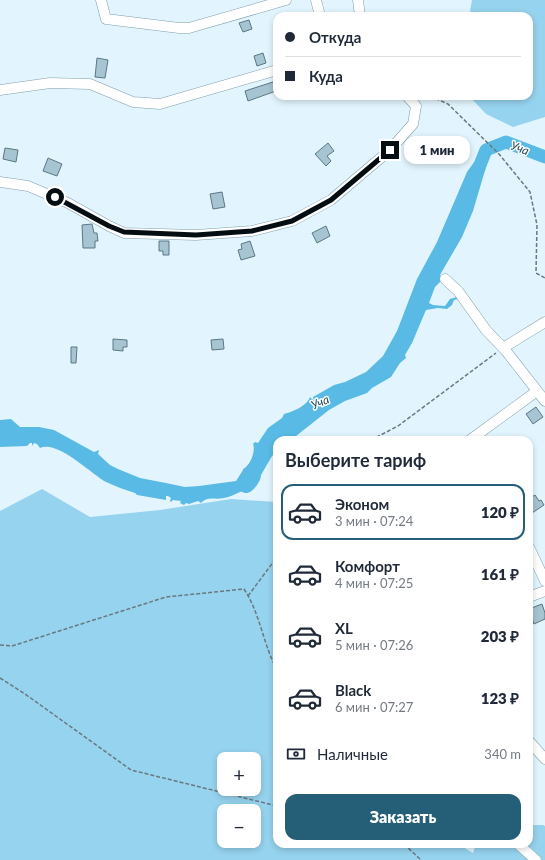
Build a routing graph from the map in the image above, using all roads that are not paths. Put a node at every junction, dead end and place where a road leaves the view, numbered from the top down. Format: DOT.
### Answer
graph roads {
  1 [pos="101,0"];
  2 [pos="286,0"];
  3 [pos="316,0"];
  4 [pos="358,0"];
  5 [pos="319,12"];
  6 [pos="360,12"];
  7 [pos="273,71"];
  8 [pos="0,90"];
  9 [pos="411,100"];
  10 [pos="0,182"];
  11 [pos="445,278"];
  12 [pos="545,322"];
  13 [pos="503,348"];
  14 [pos="537,391"];
  15 [pos="545,401"];
  16 [pos="475,436"];
  17 [pos="533,556"];
  18 [pos="545,581"];
  19 [pos="545,591"];
  20 [pos="533,596"];
  21 [pos="533,746"];
  22 [pos="545,759"];
  23 [pos="522,848"];
  24 [pos="536,860"];
  1 -- 2 [label="street"];
  3 -- 5 [label="street"];
  4 -- 6 [label="street"];
  7 -- 8 [label="street"];
  9 -- 10 [label="street"];
  11 -- 13 [label="street"];
  12 -- 13 [label="street"];
  13 -- 14 [label="street"];
  14 -- 15 [label="street"];
  14 -- 16 [label="street"];
  17 -- 18 [label="street"];
  19 -- 20 [label="street"];
  21 -- 22 [label="street"];
  23 -- 24 [label="street"];
}
